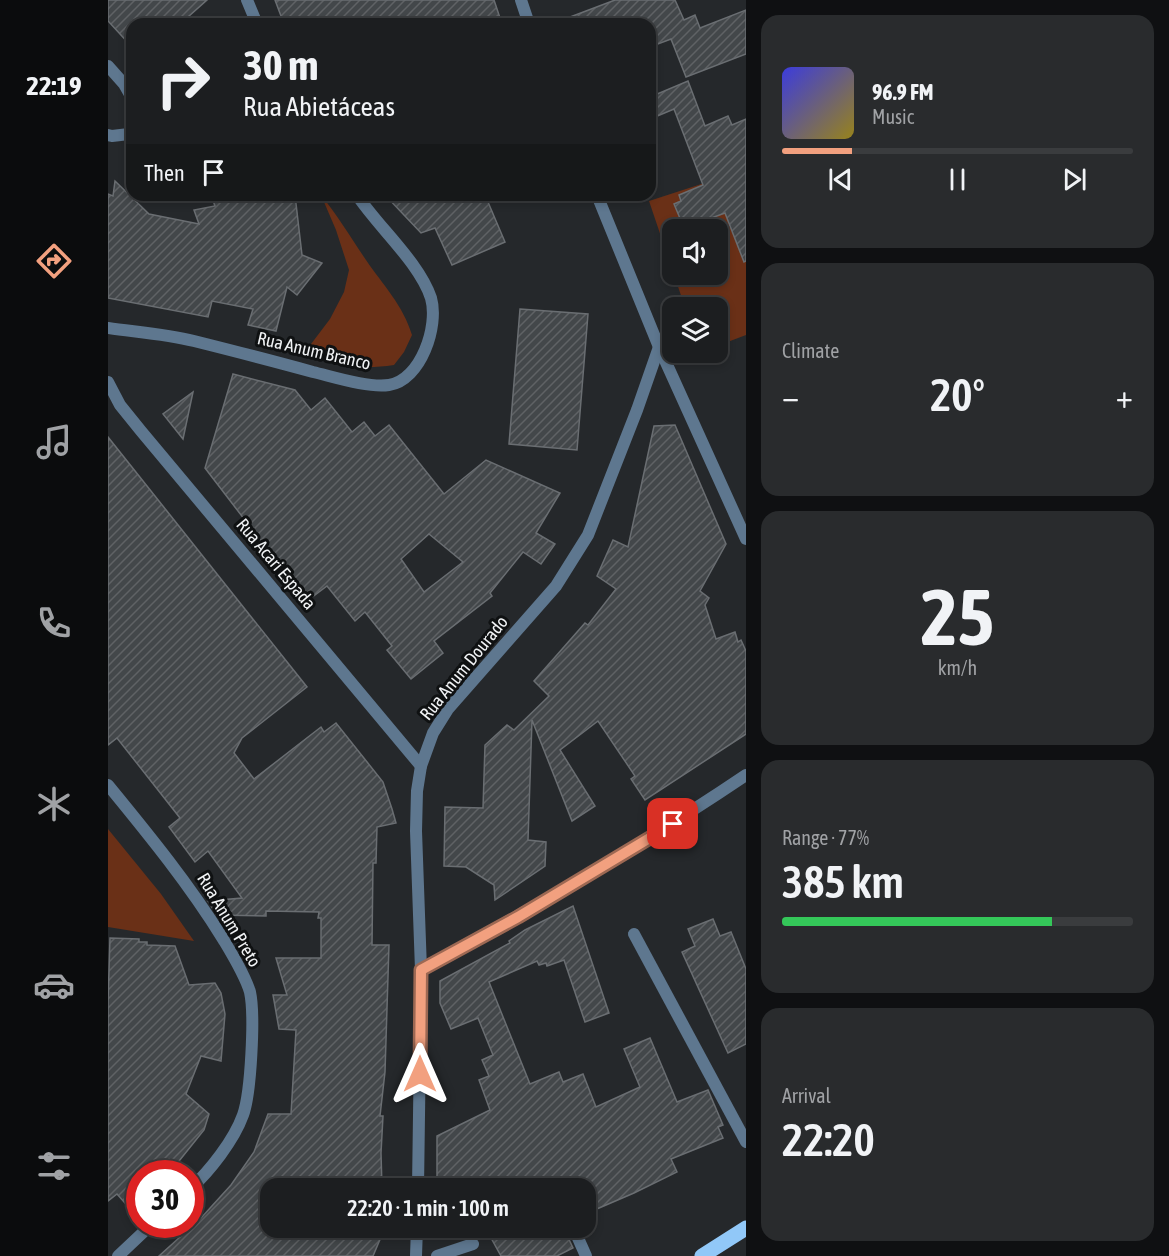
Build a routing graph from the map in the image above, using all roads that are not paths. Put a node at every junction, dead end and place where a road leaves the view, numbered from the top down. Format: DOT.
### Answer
graph roads {
  1 [pos="247,0"];
  2 [pos="521,0"];
  3 [pos="254,18"];
  4 [pos="527,18"];
  5 [pos="108,66"];
  6 [pos="126,88"];
  7 [pos="126,134"];
  8 [pos="108,135"];
  9 [pos="362,201"];
  10 [pos="599,201"];
  11 [pos="108,328"];
  12 [pos="659,347"];
  13 [pos="108,382"];
  14 [pos="746,539"];
  15 [pos="421,766"];
  16 [pos="746,775"];
  17 [pos="108,785"];
  18 [pos="634,934"];
  19 [pos="421,970"];
  20 [pos="746,1142"];
  21 [pos="204,1176"];
  22 [pos="418,1178"];
  23 [pos="746,1228"];
  24 [pos="137,1238"];
  25 [pos="417,1238"];
  26 [pos="578,1238"];
  27 [pos="473,1244"];
  28 [pos="118,1256"];
  29 [pos="416,1256"];
  30 [pos="437,1256"];
  31 [pos="586,1256"];
  32 [pos="702,1256"];
  1 -- 3 [label="street"];
  2 -- 4 [label="street"];
  5 -- 6 [label="street"];
  7 -- 8 [label="street"];
  9 -- 11 [label="street, Rua Anum Branco"];
  10 -- 12 [label="street"];
  12 -- 14 [label="street"];
  12 -- 15 [label="street, Rua Anum Dourado"];
  13 -- 15 [label="street, Rua Acari Espada"];
  15 -- 19 [label="street, Rua Anum Dourado"];
  16 -- 19 [label="street"];
  17 -- 21 [label="street, Rua Anum Preto"];
  18 -- 20 [label="street"];
  19 -- 22 [label="street, Rua Anum Dourado"];
  23 -- 32 [label="main road"];
  24 -- 28 [label="street"];
  25 -- 29 [label="street"];
  26 -- 31 [label="street"];
  27 -- 30 [label="street"];
}
